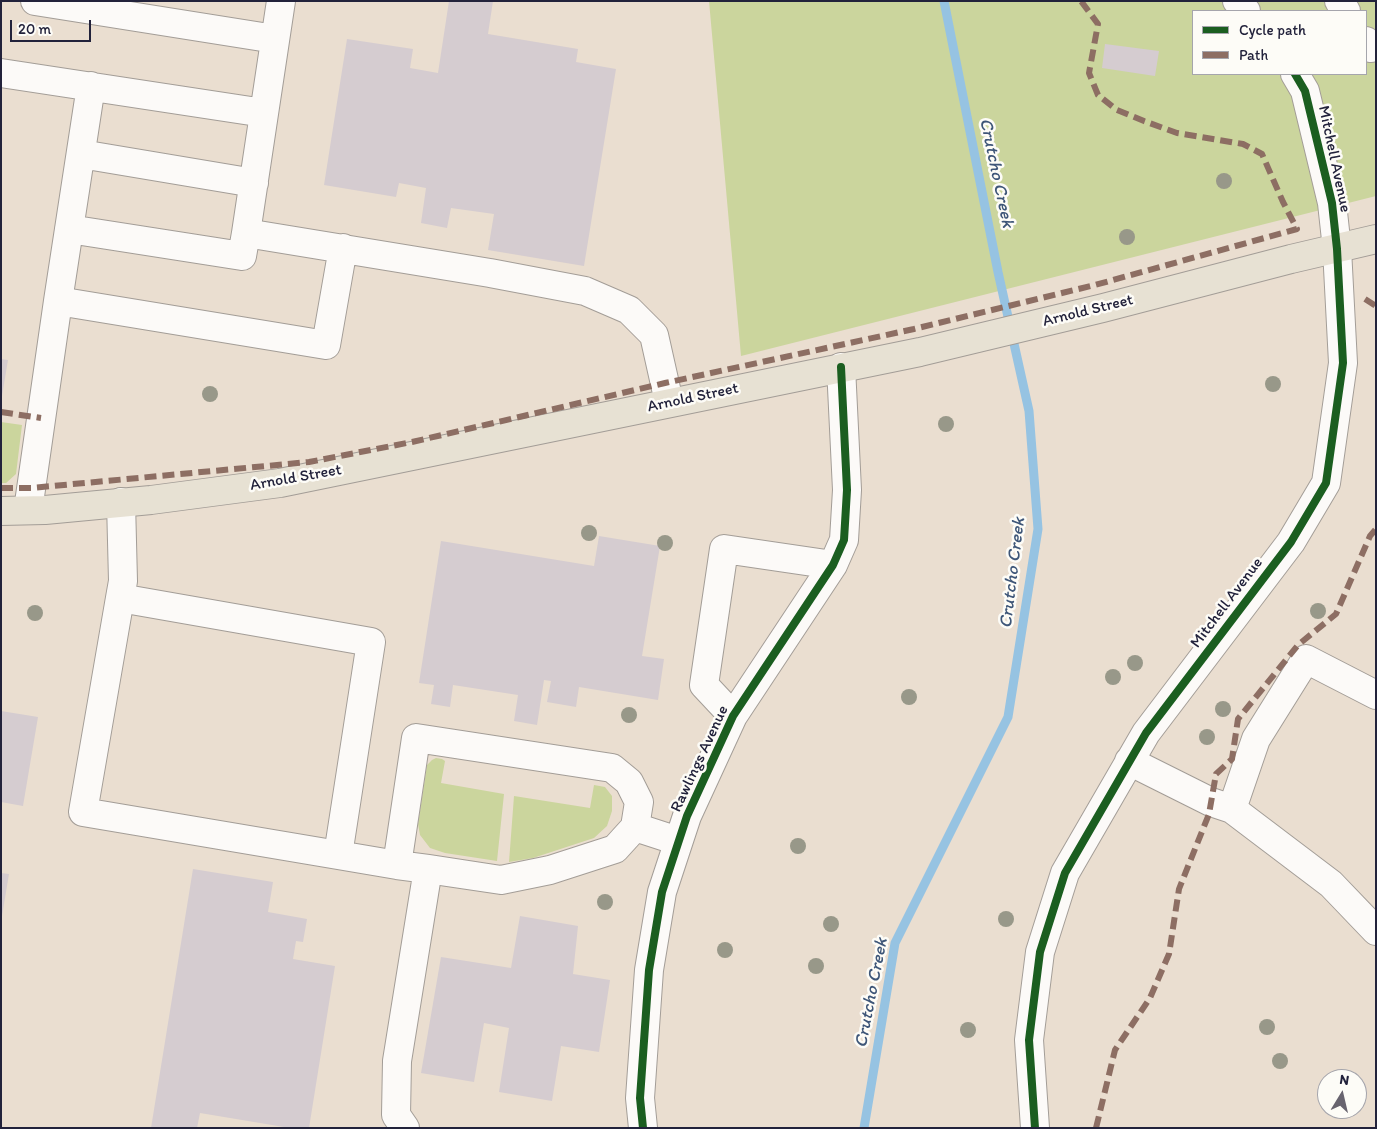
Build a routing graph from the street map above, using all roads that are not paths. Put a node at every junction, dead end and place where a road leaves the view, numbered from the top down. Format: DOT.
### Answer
graph roads {
  1 [pos="35,1"];
  2 [pos="281,1"];
  3 [pos="1236,1"];
  4 [pos="1245,10"];
  5 [pos="275,39"];
  6 [pos="1,73"];
  7 [pos="1296,75"];
  8 [pos="91,86"];
  9 [pos="264,113"];
  10 [pos="81,154"];
  11 [pos="254,183"];
  12 [pos="69,229"];
  13 [pos="246,233"];
  14 [pos="1376,239"];
  15 [pos="342,248"];
  16 [pos="1337,248"];
  17 [pos="58,302"];
  18 [pos="841,367"];
  19 [pos="669,402"];
  20 [pos="121,502"];
  21 [pos="28,510"];
  22 [pos="1,511"];
  23 [pos="833,565"];
  24 [pos="120,598"];
  25 [pos="1376,695"];
  26 [pos="733,716"];
  27 [pos="1129,761"];
  28 [pos="1232,809"];
  29 [pos="635,827"];
  30 [pos="678,841"];
  31 [pos="338,855"];
  32 [pos="397,865"];
  33 [pos="428,869"];
  34 [pos="1376,931"];
  35 [pos="405,1128"];
  36 [pos="643,1128"];
  37 [pos="1035,1128"];
  1 -- 5 [label="street"];
  2 -- 5 [label="street"];
  3 -- 4 [label="street"];
  5 -- 9 [label="street"];
  6 -- 8 [label="street"];
  7 -- 16 [label="street, Mitchell Avenue"];
  8 -- 9 [label="street"];
  8 -- 10 [label="street"];
  9 -- 11 [label="street"];
  10 -- 11 [label="street"];
  10 -- 12 [label="street"];
  11 -- 13 [label="street"];
  12 -- 13 [label="street"];
  12 -- 17 [label="street"];
  13 -- 15 [label="street"];
  14 -- 16 [label="main road, Arnold Street"];
  15 -- 17 [label="street"];
  15 -- 19 [label="street"];
  16 -- 18 [label="main road, Arnold Street"];
  16 -- 27 [label="street, Mitchell Avenue"];
  17 -- 21 [label="street"];
  18 -- 19 [label="main road, Arnold Street"];
  18 -- 23 [label="street, Rawlings Avenue"];
  19 -- 20 [label="main road, Arnold Street"];
  20 -- 21 [label="main road, Arnold Street"];
  20 -- 24 [label="street"];
  21 -- 22 [label="main road, Arnold Street"];
  23 -- 26 [label="street, Rawlings Avenue"];
  23 -- 26 [label="street"];
  24 -- 31 [label="street"];
  24 -- 31 [label="street"];
  25 -- 28 [label="street"];
  26 -- 30 [label="street, Rawlings Avenue"];
  27 -- 28 [label="street"];
  27 -- 37 [label="street, Mitchell Avenue"];
  28 -- 34 [label="street"];
  29 -- 30 [label="street"];
  29 -- 32 [label="street"];
  29 -- 33 [label="street"];
  30 -- 36 [label="street, Rawlings Avenue"];
  31 -- 32 [label="street"];
  32 -- 33 [label="street"];
  33 -- 35 [label="street"];
}
